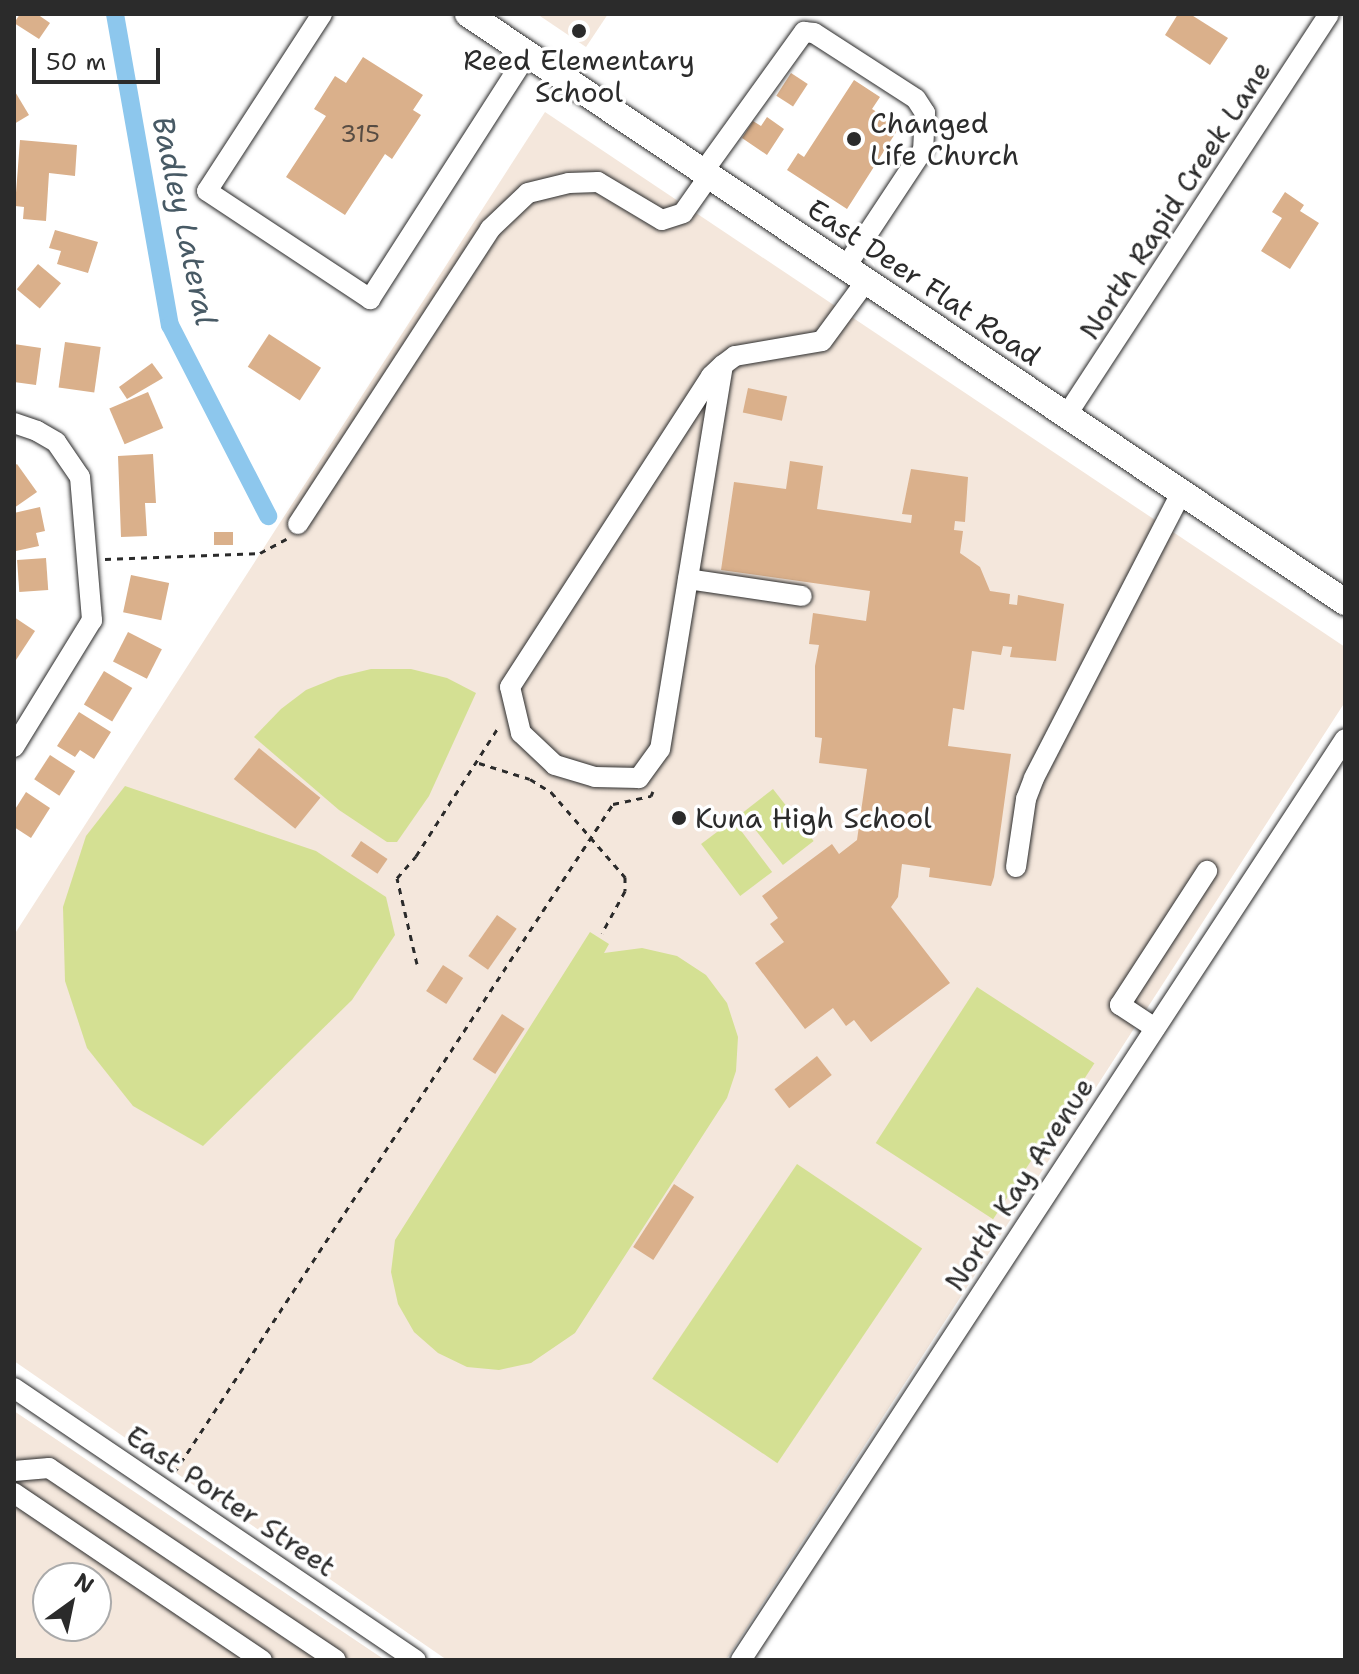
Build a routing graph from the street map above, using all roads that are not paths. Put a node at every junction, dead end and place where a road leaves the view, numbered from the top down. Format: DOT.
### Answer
graph roads {
  1 [pos="322,14"];
  2 [pos="468,14"];
  3 [pos="1329,14"];
  4 [pos="527,54"];
  5 [pos="706,174"];
  6 [pos="856,274"];
  7 [pos="723,365"];
  8 [pos="1066,416"];
  9 [pos="14,423"];
  10 [pos="1181,493"];
  11 [pos="295,529"];
  12 [pos="688,579"];
  13 [pos="802,596"];
  14 [pos="1345,602"];
  15 [pos="1345,739"];
  16 [pos="14,747"];
  17 [pos="1016,867"];
  18 [pos="1207,871"];
  19 [pos="1155,1028"];
  20 [pos="14,1388"];
  21 [pos="14,1471"];
  22 [pos="14,1493"];
  23 [pos="262,1660"];
  24 [pos="336,1660"];
  25 [pos="416,1660"];
  26 [pos="741,1660"];
  1 -- 4 [label="street"];
  2 -- 4 [label="main road, East Deer Flat Road"];
  3 -- 8 [label="street, North Rapid Creek Lane"];
  4 -- 5 [label="main road, East Deer Flat Road"];
  5 -- 6 [label="main road, East Deer Flat Road"];
  5 -- 6 [label="street"];
  5 -- 11 [label="street"];
  6 -- 7 [label="street"];
  6 -- 8 [label="main road, East Deer Flat Road"];
  7 -- 12 [label="street"];
  7 -- 12 [label="street"];
  8 -- 10 [label="main road, East Deer Flat Road"];
  9 -- 16 [label="street"];
  10 -- 14 [label="main road, East Deer Flat Road"];
  10 -- 17 [label="street"];
  12 -- 13 [label="street"];
  15 -- 19 [label="street, North Kay Avenue"];
  18 -- 19 [label="street"];
  19 -- 26 [label="street, North Kay Avenue"];
  20 -- 25 [label="street, East Porter Street"];
  21 -- 24 [label="street"];
  22 -- 23 [label="street"];
}
